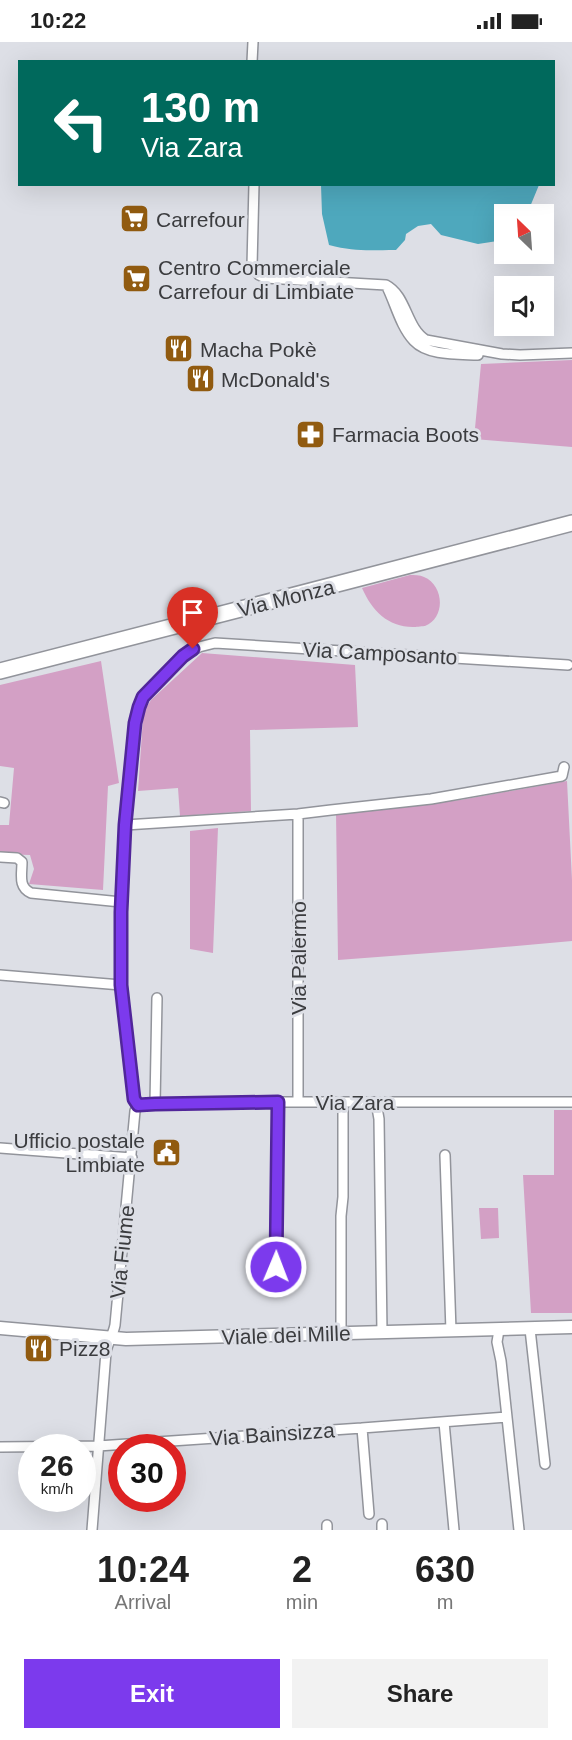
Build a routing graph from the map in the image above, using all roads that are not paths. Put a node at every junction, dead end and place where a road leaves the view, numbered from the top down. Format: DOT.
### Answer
graph roads {
  1 [pos="253,42"];
  2 [pos="252,60"];
  3 [pos="254,186"];
  4 [pos="572,352"];
  5 [pos="572,523"];
  6 [pos="193,649"];
  7 [pos="568,665"];
  8 [pos="0,672"];
  9 [pos="563,771"];
  10 [pos="298,814"];
  11 [pos="125,825"];
  12 [pos="0,857"];
  13 [pos="122,902"];
  14 [pos="0,975"];
  15 [pos="121,985"];
  16 [pos="157,998"];
  17 [pos="278,1102"];
  18 [pos="298,1102"];
  19 [pos="343,1102"];
  20 [pos="376,1102"];
  21 [pos="572,1102"];
  22 [pos="155,1104"];
  23 [pos="138,1105"];
  24 [pos="0,1148"];
  25 [pos="446,1155"];
  26 [pos="132,1158"];
  27 [pos="276,1267"];
  28 [pos="572,1328"];
  29 [pos="0,1329"];
  30 [pos="530,1329"];
  31 [pos="499,1330"];
  32 [pos="451,1331"];
  33 [pos="382,1332"];
  34 [pos="341,1334"];
  35 [pos="110,1339"];
  36 [pos="507,1417"];
  37 [pos="444,1422"];
  38 [pos="362,1428"];
  39 [pos="98,1446"];
  40 [pos="0,1447"];
  41 [pos="545,1464"];
  42 [pos="369,1514"];
  43 [pos="92,1530"];
  44 [pos="454,1530"];
  45 [pos="519,1530"];
  1 -- 2 [label="street"];
  3 -- 4 [label="street"];
  5 -- 8 [label="main road, Via Monza"];
  6 -- 7 [label="street, Via Camposanto"];
  6 -- 11 [label="street, Via Fiume"];
  9 -- 10 [label="street"];
  10 -- 11 [label="street"];
  10 -- 18 [label="street, Via Palermo"];
  11 -- 13 [label="street, Via Fiume"];
  12 -- 13 [label="street"];
  13 -- 15 [label="street, Via Fiume"];
  14 -- 15 [label="street"];
  15 -- 23 [label="street, Via Fiume"];
  16 -- 22 [label="street"];
  17 -- 18 [label="street, Via Zara"];
  17 -- 22 [label="street, Via Zara"];
  17 -- 27 [label="street"];
  18 -- 19 [label="street, Via Zara"];
  19 -- 20 [label="street, Via Zara"];
  19 -- 34 [label="street"];
  20 -- 21 [label="street, Via Zara"];
  20 -- 33 [label="street"];
  22 -- 23 [label="street, Via Zara"];
  23 -- 26 [label="street, Via Fiume"];
  24 -- 26 [label="street"];
  25 -- 32 [label="street"];
  26 -- 35 [label="street, Via Fiume"];
  28 -- 30 [label="street, Viale dei Mille"];
  29 -- 35 [label="street, Viale dei Mille"];
  30 -- 31 [label="street, Viale dei Mille"];
  30 -- 41 [label="street"];
  31 -- 32 [label="street, Viale dei Mille"];
  31 -- 36 [label="street"];
  32 -- 33 [label="street, Viale dei Mille"];
  33 -- 34 [label="street, Viale dei Mille"];
  34 -- 35 [label="street, Viale dei Mille"];
  35 -- 39 [label="street, Via Fiume"];
  36 -- 37 [label="street, Via Bainsizza"];
  36 -- 45 [label="street"];
  37 -- 38 [label="street, Via Bainsizza"];
  37 -- 44 [label="street"];
  38 -- 39 [label="street, Via Bainsizza"];
  38 -- 42 [label="street"];
  39 -- 40 [label="street, Via Bainsizza"];
  39 -- 43 [label="street, Via Fiume"];
}
